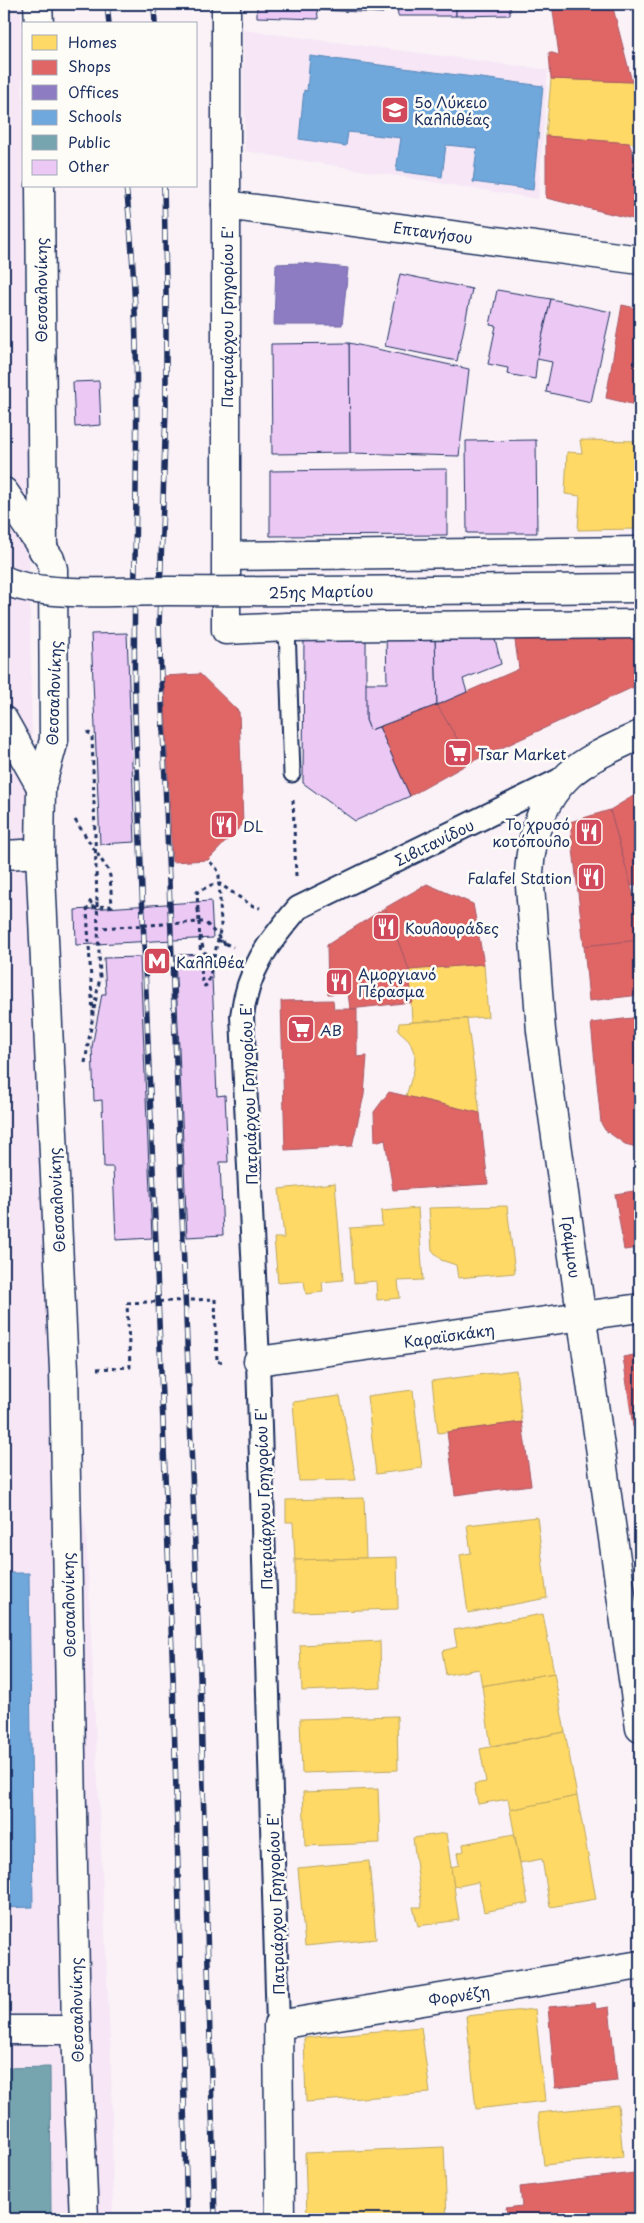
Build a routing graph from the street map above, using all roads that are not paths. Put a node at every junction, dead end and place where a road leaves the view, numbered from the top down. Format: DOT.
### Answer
graph roads {
  1 [pos="38,4"];
  2 [pos="226,4"];
  3 [pos="38,22"];
  4 [pos="40,188"];
  5 [pos="226,205"];
  6 [pos="640,260"];
  7 [pos="4,492"];
  8 [pos="43,550"];
  9 [pos="640,552"];
  10 [pos="226,556"];
  11 [pos="4,580"];
  12 [pos="640,588"];
  13 [pos="640,624"];
  14 [pos="287,627"];
  15 [pos="4,721"];
  16 [pos="640,735"];
  17 [pos="292,774"];
  18 [pos="569,775"];
  19 [pos="41,787"];
  20 [pos="40,853"];
  21 [pos="4,855"];
  22 [pos="252,974"];
  23 [pos="640,1308"];
  24 [pos="581,1317"];
  25 [pos="258,1361"];
  26 [pos="640,1728"];
  27 [pos="640,1965"];
  28 [pos="278,2025"];
  29 [pos="4,2030"];
  30 [pos="76,2030"];
  31 [pos="84,2219"];
  32 [pos="280,2219"];
  1 -- 3 [label="street"];
  2 -- 5 [label="street, Πατριάρχου Γρηγορίου Ε'"];
  4 -- 8 [label="street, Θεσσαλονίκης"];
  5 -- 6 [label="street, Επτανήσου"];
  5 -- 10 [label="street, Πατριάρχου Γρηγορίου Ε'"];
  7 -- 8 [label="street"];
  8 -- 19 [label="street, Θεσσαλονίκης"];
  9 -- 10 [label="street"];
  10 -- 14 [label="street, Πατριάρχου Γρηγορίου Ε'"];
  11 -- 12 [label="street, 25ης Μαρτίου, bridge"];
  13 -- 14 [label="street"];
  14 -- 17 [label="lane"];
  15 -- 19 [label="street"];
  16 -- 18 [label="street, Σιβιτανίδου"];
  18 -- 22 [label="street, Σιβιτανίδου"];
  18 -- 24 [label="street, Γράμμου"];
  19 -- 20 [label="street, Θεσσαλονίκης"];
  20 -- 21 [label="street"];
  20 -- 30 [label="street, Θεσσαλονίκης"];
  22 -- 25 [label="street, Πατριάρχου Γρηγορίου Ε'"];
  23 -- 24 [label="street, Καραϊσκάκη"];
  24 -- 25 [label="street, Καραϊσκάκη"];
  24 -- 26 [label="street, Γράμμου"];
  25 -- 28 [label="street, Πατριάρχου Γρηγορίου Ε'"];
  27 -- 28 [label="street, Φορνέζη"];
  28 -- 32 [label="street"];
  29 -- 30 [label="street"];
  30 -- 31 [label="street, Θεσσαλονίκης"];
}
